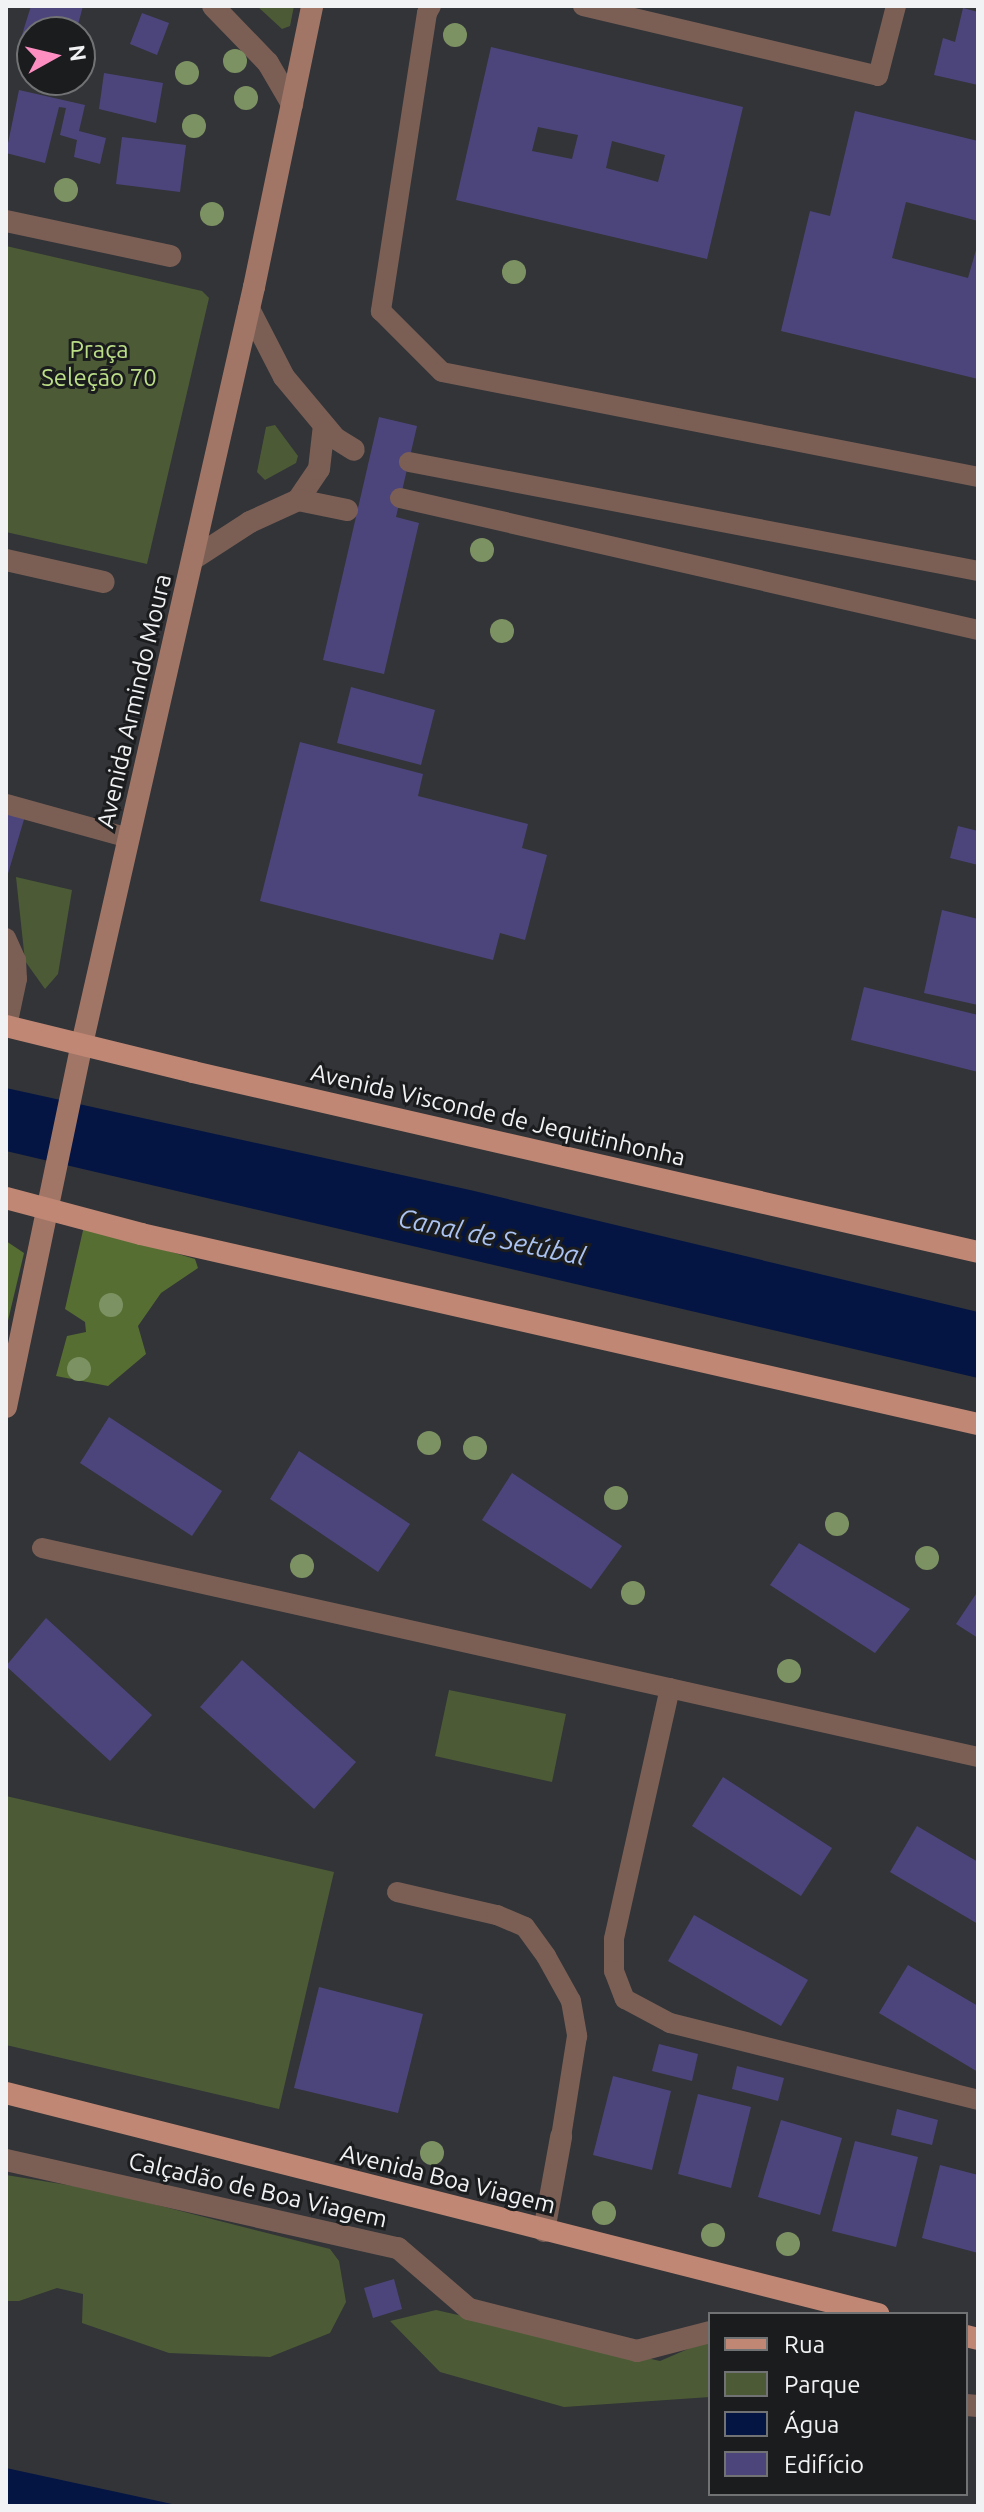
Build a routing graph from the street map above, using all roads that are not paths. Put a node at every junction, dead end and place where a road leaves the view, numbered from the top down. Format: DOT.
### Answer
graph roads {
  1 [pos="213,6"];
  2 [pos="312,6"];
  3 [pos="431,6"];
  4 [pos="583,6"];
  5 [pos="896,6"];
  6 [pos="292,104"];
  7 [pos="6,221"];
  8 [pos="170,256"];
  9 [pos="249,309"];
  10 [pos="324,425"];
  11 [pos="354,450"];
  12 [pos="409,462"];
  13 [pos="978,477"];
  14 [pos="400,498"];
  15 [pos="298,500"];
  16 [pos="347,510"];
  17 [pos="193,559"];
  18 [pos="6,560"];
  19 [pos="978,571"];
  20 [pos="104,582"];
  21 [pos="978,630"];
  22 [pos="6,804"];
  23 [pos="129,838"];
  24 [pos="6,938"];
  25 [pos="7,1026"];
  26 [pos="82,1044"];
  27 [pos="6,1198"];
  28 [pos="48,1209"];
  29 [pos="978,1252"];
  30 [pos="6,1407"];
  31 [pos="978,1424"];
  32 [pos="42,1548"];
  33 [pos="670,1688"];
  34 [pos="978,1757"];
  35 [pos="397,1892"];
  36 [pos="6,2093"];
  37 [pos="978,2100"];
  38 [pos="561,2137"];
  39 [pos="6,2160"];
  40 [pos="544,2231"];
  41 [pos="870,2312"];
  42 [pos="708,2333"];
  1 -- 6 [label="street"];
  2 -- 6 [label="main road, Avenida Armindo Moura"];
  3 -- 13 [label="lane"];
  4 -- 5 [label="lane"];
  6 -- 9 [label="main road, Avenida Armindo Moura"];
  7 -- 8 [label="street"];
  9 -- 10 [label="street"];
  9 -- 17 [label="main road, Avenida Armindo Moura"];
  10 -- 11 [label="street"];
  10 -- 15 [label="street"];
  12 -- 19 [label="lane"];
  14 -- 21 [label="lane"];
  15 -- 16 [label="street"];
  15 -- 17 [label="street"];
  17 -- 23 [label="main road, Avenida Armindo Moura"];
  18 -- 20 [label="street"];
  22 -- 23 [label="lane"];
  23 -- 26 [label="main road, Avenida Armindo Moura"];
  24 -- 25 [label="lane"];
  25 -- 26 [label="main road, Avenida Visconde de Jequitinhonha"];
  26 -- 28 [label="main road, Avenida Armindo Moura"];
  26 -- 29 [label="main road, Avenida Visconde de Jequitinhonha"];
  27 -- 28 [label="main road"];
  28 -- 30 [label="main road, Avenida Armindo Moura"];
  28 -- 31 [label="main road"];
  32 -- 33 [label="lane"];
  33 -- 34 [label="lane"];
  33 -- 37 [label="lane"];
  35 -- 38 [label="lane"];
  36 -- 40 [label="main road, Avenida Boa Viagem"];
  38 -- 40 [label="street"];
  39 -- 42 [label="street, Calçadão de Boa Viagem"];
  40 -- 41 [label="main road, Avenida Boa Viagem"];
}
